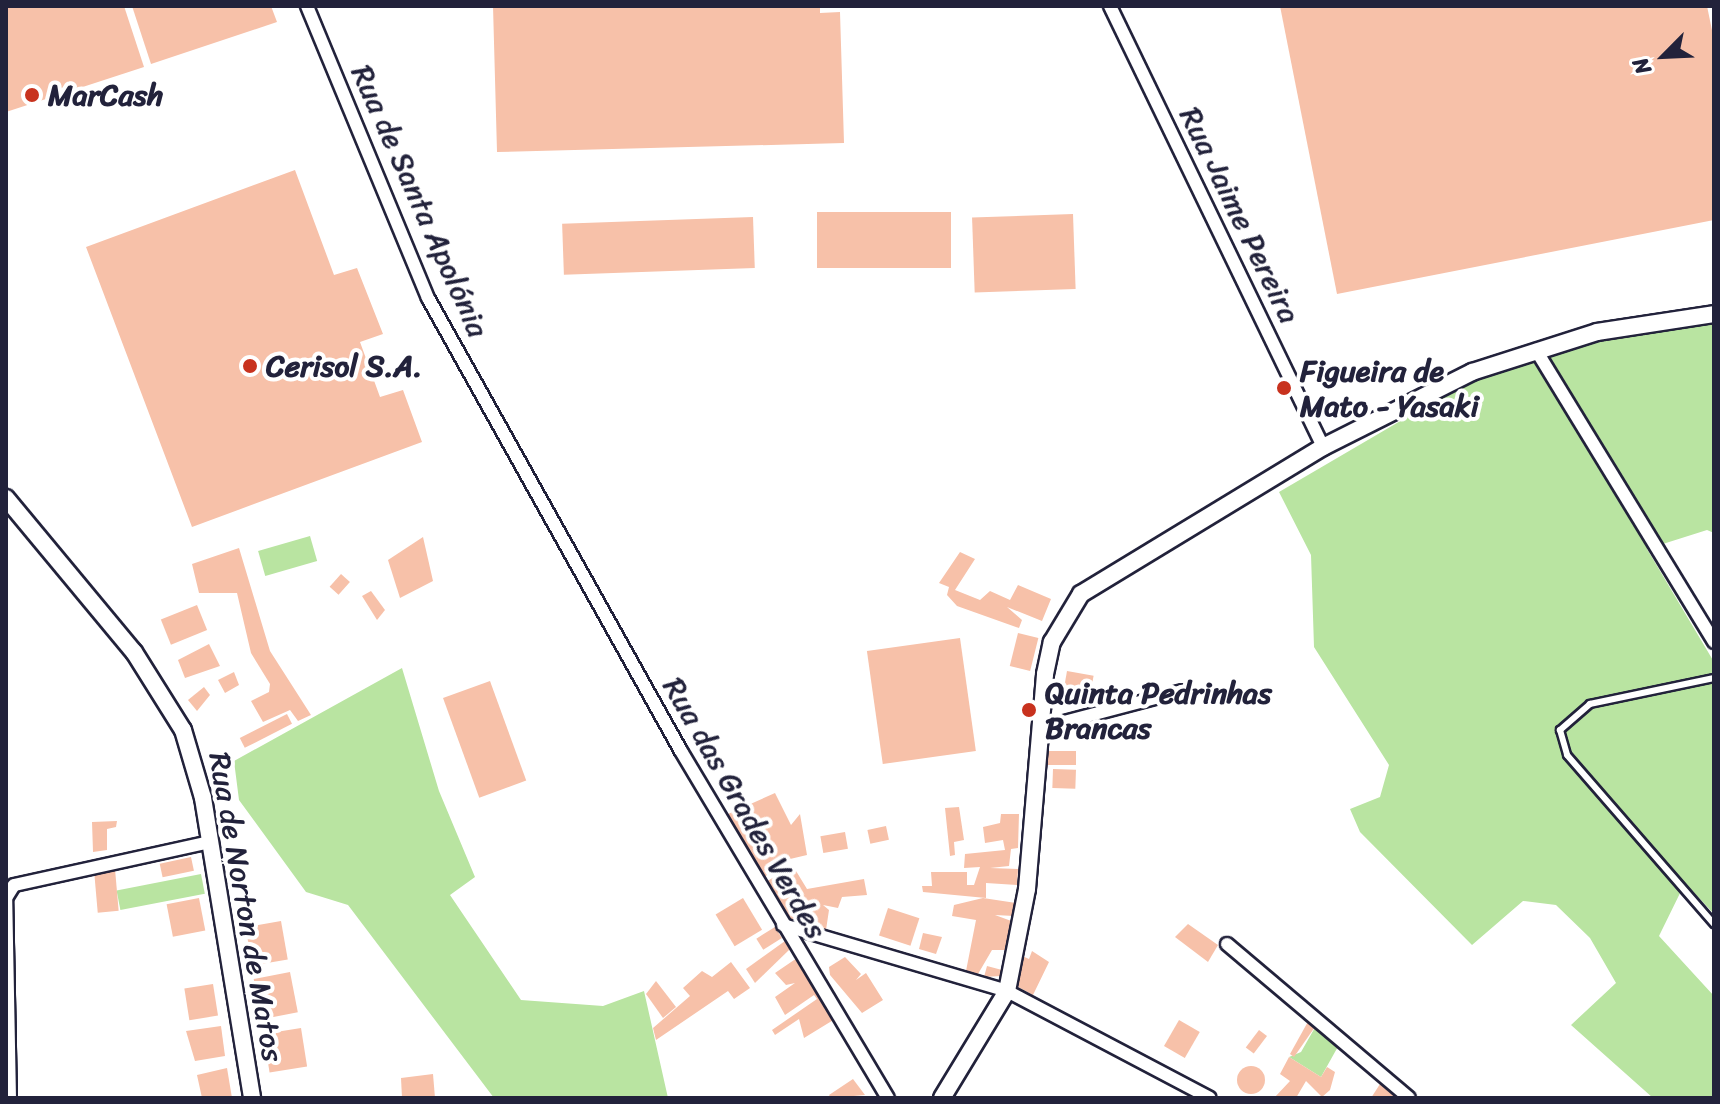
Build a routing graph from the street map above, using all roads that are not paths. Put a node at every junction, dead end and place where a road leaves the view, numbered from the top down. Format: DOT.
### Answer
graph roads {
  1 [pos="307,6"];
  2 [pos="1110,6"];
  3 [pos="1714,314"];
  4 [pos="1536,350"];
  5 [pos="1323,447"];
  6 [pos="6,498"];
  7 [pos="561,541"];
  8 [pos="1714,642"];
  9 [pos="1714,678"];
  10 [pos="1182,691"];
  11 [pos="1039,722"];
  12 [pos="210,842"];
  13 [pos="1714,924"];
  14 [pos="783,925"];
  15 [pos="1227,944"];
  16 [pos="1007,991"];
  17 [pos="10,1098"];
  18 [pos="252,1098"];
  19 [pos="888,1098"];
  20 [pos="942,1098"];
  21 [pos="1210,1098"];
  22 [pos="1409,1098"];
  1 -- 7 [label="street, Rua de Santa Apolónia"];
  2 -- 5 [label="street, Rua Jaime Pereira"];
  3 -- 4 [label="street"];
  4 -- 5 [label="street"];
  4 -- 8 [label="street"];
  5 -- 11 [label="street"];
  6 -- 12 [label="street, Rua de Norton de Matos"];
  7 -- 14 [label="street, Rua das Grades Verdes"];
  9 -- 13 [label="lane"];
  10 -- 11 [label="street"];
  11 -- 16 [label="street"];
  12 -- 17 [label="street"];
  12 -- 18 [label="street, Rua de Norton de Matos"];
  14 -- 16 [label="street"];
  14 -- 19 [label="street, Rua das Grades Verdes"];
  15 -- 22 [label="street"];
  16 -- 20 [label="street"];
  16 -- 21 [label="street"];
}
